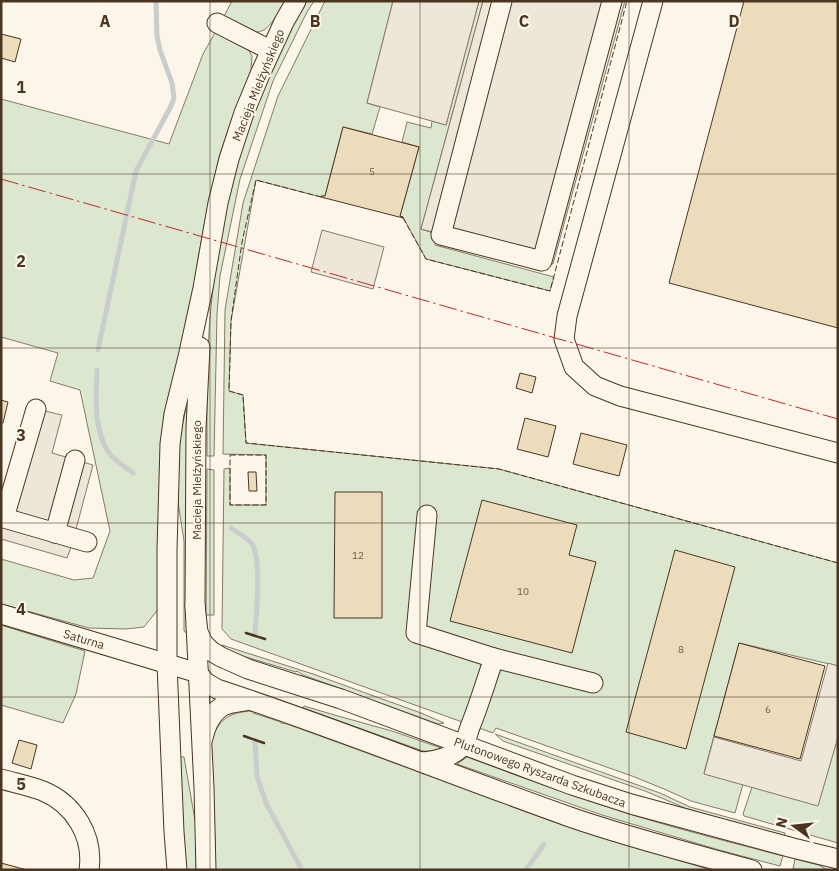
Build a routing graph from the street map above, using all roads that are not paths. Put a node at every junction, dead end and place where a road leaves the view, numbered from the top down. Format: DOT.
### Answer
graph roads {
  1 [pos="296,1"];
  2 [pos="502,1"];
  3 [pos="612,1"];
  4 [pos="653,1"];
  5 [pos="216,23"];
  6 [pos="270,50"];
  7 [pos="203,288"];
  8 [pos="36,409"];
  9 [pos="838,453"];
  10 [pos="75,460"];
  11 [pos="427,515"];
  12 [pos="3,518"];
  13 [pos="55,533"];
  14 [pos="87,542"];
  15 [pos="195,605"];
  16 [pos="1,614"];
  17 [pos="494,658"];
  18 [pos="167,664"];
  19 [pos="248,669"];
  20 [pos="198,673"];
  21 [pos="593,683"];
  22 [pos="249,700"];
  23 [pos="463,745"];
  24 [pos="202,756"];
  25 [pos="420,762"];
  26 [pos="1,779"];
  27 [pos="838,859"];
  28 [pos="89,870"];
  29 [pos="177,870"];
  30 [pos="206,870"];
  31 [pos="752,870"];
  1 -- 6 [label="street, Macieja Mielżyńskiego"];
  2 -- 3 [label="street"];
  4 -- 9 [label="street"];
  5 -- 6 [label="street"];
  6 -- 7 [label="street, Macieja Mielżyńskiego"];
  7 -- 15 [label="street, Macieja Mielżyńskiego"];
  7 -- 18 [label="street, Macieja Mielżyńskiego"];
  8 -- 12 [label="street"];
  10 -- 13 [label="street"];
  11 -- 17 [label="street"];
  12 -- 13 [label="street"];
  13 -- 14 [label="street"];
  15 -- 19 [label="street, Plutonowego Ryszarda Szkubacza"];
  15 -- 20 [label="street, Macieja Mielżyńskiego"];
  16 -- 18 [label="street, Saturna"];
  17 -- 21 [label="street"];
  17 -- 23 [label="street"];
  18 -- 20 [label="street"];
  18 -- 29 [label="street, Macieja Mielżyńskiego"];
  19 -- 20 [label="street, Plutonowego Ryszarda Szkubacza"];
  19 -- 23 [label="street, Plutonowego Ryszarda Szkubacza"];
  20 -- 22 [label="street"];
  20 -- 24 [label="street, Macieja Mielżyńskiego"];
  22 -- 24 [label="street"];
  22 -- 25 [label="street"];
  23 -- 25 [label="street"];
  23 -- 27 [label="street, Plutonowego Ryszarda Szkubacza"];
  24 -- 30 [label="street, Macieja Mielżyńskiego"];
  25 -- 31 [label="street"];
  26 -- 28 [label="street"];
}
